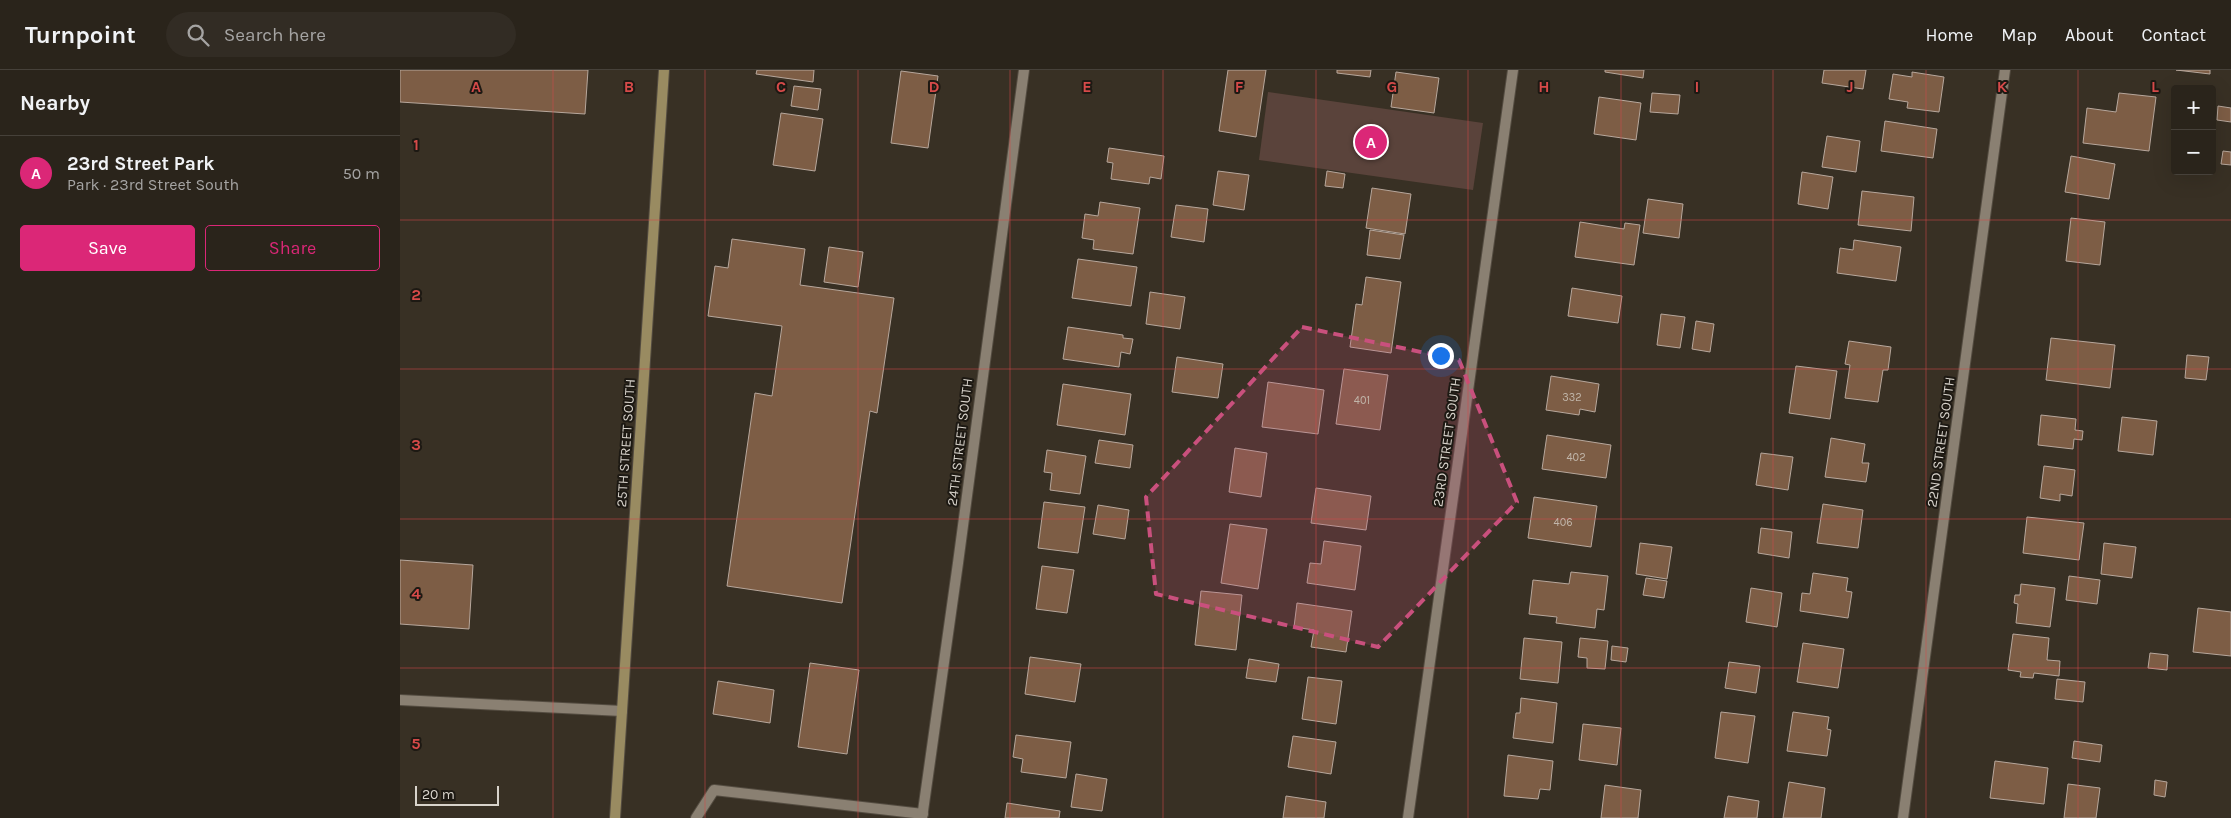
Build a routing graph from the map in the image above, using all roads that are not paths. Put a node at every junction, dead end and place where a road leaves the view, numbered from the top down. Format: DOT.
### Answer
graph roads {
  1 [pos="664,70"];
  2 [pos="1024,70"];
  3 [pos="1513,70"];
  4 [pos="2005,70"];
  5 [pos="400,700"];
  6 [pos="622,711"];
  7 [pos="922,816"];
  8 [pos="614,818"];
  9 [pos="696,818"];
  10 [pos="1408,818"];
  11 [pos="1903,818"];
  1 -- 6 [label="main road, 25TH STREET SOUTH"];
  2 -- 7 [label="street, 24TH STREET SOUTH"];
  3 -- 10 [label="street, 23RD STREET SOUTH"];
  4 -- 11 [label="street, 22ND STREET SOUTH"];
  5 -- 6 [label="street"];
  6 -- 8 [label="main road, 25TH STREET SOUTH"];
  7 -- 9 [label="street"];
}
